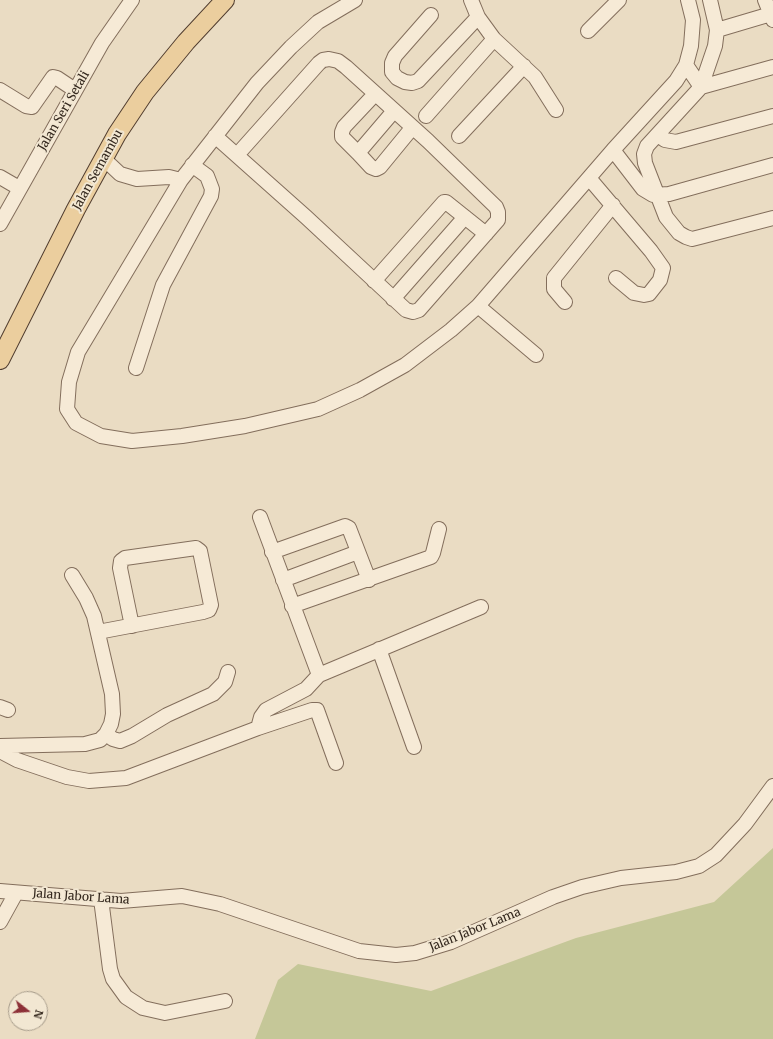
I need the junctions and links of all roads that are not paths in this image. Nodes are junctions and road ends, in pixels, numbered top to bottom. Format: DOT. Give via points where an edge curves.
graph roads {
  1 [pos="132,0"];
  2 [pos="225,0"];
  3 [pos="355,0"];
  4 [pos="471,0"];
  5 [pos="619,0"];
  6 [pos="688,0"];
  7 [pos="710,0"];
  8 [pos="765,0"];
  9 [pos="431,15"];
  10 [pos="478,17"];
  11 [pos="772,17"];
  12 [pos="717,30"];
  13 [pos="588,31"];
  14 [pos="494,40"];
  15 [pos="686,65"];
  16 [pos="524,66"];
  17 [pos="773,67"];
  18 [pos="701,87"];
  19 [pos="0,90"];
  20 [pos="75,90"];
  21 [pos="375,94"];
  22 [pos="556,110"];
  23 [pos="393,112"];
  24 [pos="426,116"];
  25 [pos="773,116"];
  26 [pos="412,128"];
  27 [pos="658,135"];
  28 [pos="215,136"];
  29 [pos="459,136"];
  30 [pos="613,150"];
  31 [pos="358,153"];
  32 [pos="237,155"];
  33 [pos="103,158"];
  34 [pos="192,165"];
  35 [pos="773,165"];
  36 [pos="0,177"];
  37 [pos="590,178"];
  38 [pos="181,180"];
  39 [pos="19,188"];
  40 [pos="656,195"];
  41 [pos="613,205"];
  42 [pos="465,217"];
  43 [pos="773,218"];
  44 [pos="0,224"];
  45 [pos="486,234"];
  46 [pos="616,278"];
  47 [pos="374,281"];
  48 [pos="393,299"];
  49 [pos="565,302"];
  50 [pos="478,306"];
  51 [pos="536,354"];
  52 [pos="0,360"];
  53 [pos="136,368"];
  54 [pos="260,517"];
  55 [pos="439,529"];
  56 [pos="272,552"];
  57 [pos="358,552"];
  58 [pos="72,575"];
  59 [pos="283,580"];
  60 [pos="369,580"];
  61 [pos="292,606"];
  62 [pos="480,607"];
  63 [pos="132,626"];
  64 [pos="98,632"];
  65 [pos="379,649"];
  66 [pos="228,672"];
  67 [pos="319,675"];
  68 [pos="258,728"];
  69 [pos="106,734"];
  70 [pos="0,746"];
  71 [pos="414,748"];
  72 [pos="0,751"];
  73 [pos="336,763"];
  74 [pos="773,786"];
  75 [pos="0,892"];
  76 [pos="16,893"];
  77 [pos="101,899"];
  78 [pos="0,922"];
  79 [pos="225,1001"];
  1 -- 20 [label="street, Jalan Seri Setali" via="102,43"];
  2 -- 33 [label="main road, Jalan Semambu" via="145,92"];
  3 -- 28 [label="street" via="318,22 291,47"];
  4 -- 10 [label="street"];
  5 -- 13 [label="street"];
  6 -- 15 [label="street" via="693,20 691,46"];
  7 -- 12 [label="street"];
  8 -- 11 [label="street"];
  9 -- 10 [label="street" via="395,56 392,63 392,72 405,82 418,81"];
  10 -- 14 [label="street"];
  11 -- 12 [label="street"];
  12 -- 18 [label="street" via="716,46"];
  14 -- 16 [label="street"];
  14 -- 24 [label="street"];
  15 -- 18 [label="street"];
  15 -- 30 [label="street" via="676,81"];
  16 -- 22 [label="street" via="535,77"];
  16 -- 29 [label="street"];
  17 -- 18 [label="street"];
  18 -- 27 [label="street"];
  19 -- 20 [label="street" via="32,107 53,77"];
  20 -- 39 [label="street, Jalan Seri Setali"];
  21 -- 23 [label="street"];
  21 -- 31 [label="street" via="342,132 342,137"];
  21 -- 32 [label="street" via="338,61 323,60"];
  23 -- 26 [label="street"];
  23 -- 31 [label="street"];
  25 -- 27 [label="street" via="676,142 665,140"];
  26 -- 31 [label="street" via="376,169"];
  26 -- 45 [label="street" via="496,207 498,220"];
  27 -- 40 [label="street" via="647,146 644,154"];
  28 -- 32 [label="street"];
  28 -- 34 [label="street"];
  30 -- 37 [label="street"];
  30 -- 40 [label="street" via="643,189"];
  32 -- 47 [label="street"];
  33 -- 38 [label="street" via="120,174 137,180"];
  33 -- 52 [label="main road, Jalan Semambu"];
  34 -- 38 [label="street"];
  34 -- 53 [label="street" via="207,176 212,189 211,196 163,285"];
  35 -- 40 [label="street" via="669,194"];
  36 -- 39 [label="street"];
  37 -- 41 [label="street"];
  37 -- 50 [label="street"];
  38 -- 50 [label="street" via="78,352 69,382 67,409 76,423 101,436 132,441 182,436 245,426 318,409 360,390 405,365"];
  39 -- 44 [label="street, Jalan Seri Setali"];
  40 -- 43 [label="street" via="671,224 679,233 692,239"];
  41 -- 46 [label="street" via="663,268 660,280 649,294 644,296 634,293"];
  41 -- 49 [label="street" via="554,278 554,289"];
  42 -- 45 [label="street"];
  42 -- 47 [label="street" via="446,202 442,203"];
  42 -- 48 [label="street"];
  45 -- 48 [label="street" via="419,310 406,310"];
  47 -- 48 [label="street"];
  50 -- 51 [label="street"];
  54 -- 56 [label="street"];
  55 -- 60 [label="street" via="430,557"];
  56 -- 57 [label="street" via="345,526 349,528"];
  56 -- 59 [label="street"];
  57 -- 59 [label="street"];
  57 -- 60 [label="street"];
  58 -- 64 [label="street" via="86,598"];
  59 -- 61 [label="street"];
  60 -- 61 [label="street"];
  61 -- 67 [label="street"];
  62 -- 65 [label="street"];
  63 -- 63 [label="street" via="209,610 211,605 200,551 196,548 125,558 121,561 120,568"];
  63 -- 64 [label="street"];
  64 -- 69 [label="street" via="112,694 113,714"];
  65 -- 67 [label="street"];
  65 -- 71 [label="street"];
  66 -- 69 [label="street" via="225,682 213,694 167,714 132,736 120,741"];
  67 -- 68 [label="street" via="306,689 266,710"];
  68 -- 72 [label="street" via="126,778 109,780 89,781 67,777 17,760"];
  68 -- 73 [label="street" via="317,710"];
  69 -- 70 [label="street" via="100,740 85,744"];
  74 -- 77 [label="street, Jalan Jabor Lama" via="716,855 699,866 582,887 553,897 451,942 415,953 396,955 359,951 202,899 182,896 121,901"];
  75 -- 76 [label="street, Jalan Jabor Lama"];
  76 -- 77 [label="street, Jalan Jabor Lama"];
  76 -- 78 [label="street"];
  77 -- 79 [label="street" via="110,968 113,979 126,997 143,1008 166,1012"];
}
